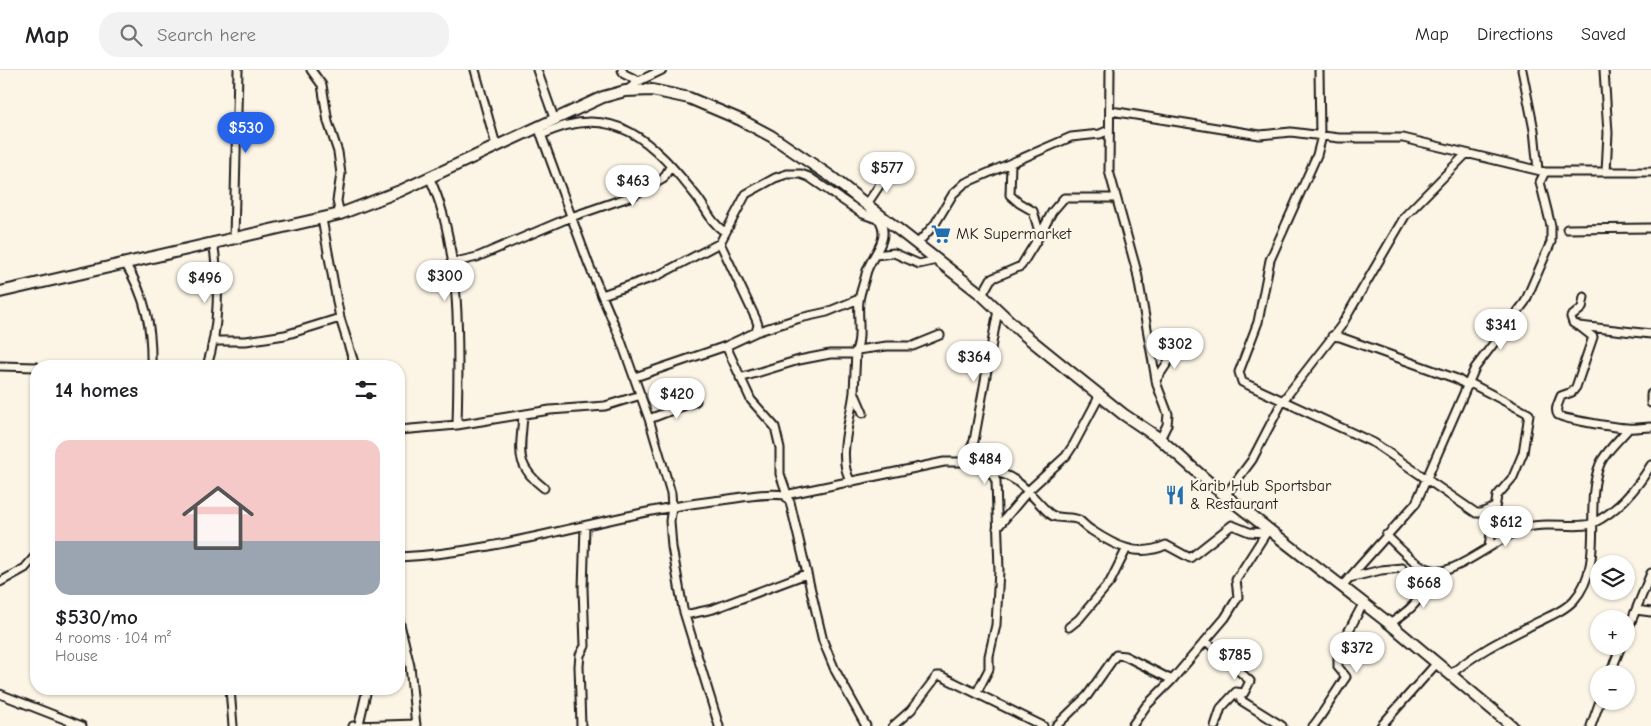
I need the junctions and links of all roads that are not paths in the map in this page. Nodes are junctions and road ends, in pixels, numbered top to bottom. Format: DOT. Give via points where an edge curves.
graph roads {
  1 [pos="238,70"];
  2 [pos="311,70"];
  3 [pos="475,70"];
  4 [pos="537,70"];
  5 [pos="622,70"];
  6 [pos="662,70"];
  7 [pos="1110,70"];
  8 [pos="1319,70"];
  9 [pos="1522,70"];
  10 [pos="1604,70"];
  11 [pos="639,81"];
  12 [pos="625,91"];
  13 [pos="1111,111"];
  14 [pos="554,118"];
  15 [pos="1109,130"];
  16 [pos="540,131"];
  17 [pos="1321,136"];
  18 [pos="496,145"];
  19 [pos="1466,154"];
  20 [pos="1011,163"];
  21 [pos="670,167"];
  22 [pos="1541,171"];
  23 [pos="1606,172"];
  24 [pos="1651,172"];
  25 [pos="881,173"];
  26 [pos="429,177"];
  27 [pos="1115,198"];
  28 [pos="867,204"];
  29 [pos="340,214"];
  30 [pos="571,217"];
  31 [pos="322,219"];
  32 [pos="880,221"];
  33 [pos="891,224"];
  34 [pos="1567,228"];
  35 [pos="1651,228"];
  36 [pos="725,232"];
  37 [pos="1040,236"];
  38 [pos="234,238"];
  39 [pos="213,242"];
  40 [pos="720,243"];
  41 [pos="917,244"];
  42 [pos="875,255"];
  43 [pos="937,260"];
  44 [pos="125,263"];
  45 [pos="451,263"];
  46 [pos="0,292"];
  47 [pos="602,295"];
  48 [pos="982,295"];
  49 [pos="1584,297"];
  50 [pos="859,299"];
  51 [pos="998,310"];
  52 [pos="340,318"];
  53 [pos="1579,326"];
  54 [pos="757,328"];
  55 [pos="1651,334"];
  56 [pos="940,335"];
  57 [pos="1332,336"];
  58 [pos="215,341"];
  59 [pos="726,346"];
  60 [pos="1178,347"];
  61 [pos="856,351"];
  62 [pos="151,360"];
  63 [pos="209,360"];
  64 [pos="352,360"];
  65 [pos="0,366"];
  66 [pos="30,367"];
  67 [pos="635,377"];
  68 [pos="740,378"];
  69 [pos="1156,380"];
  70 [pos="1469,384"];
  71 [pos="854,392"];
  72 [pos="1651,394"];
  73 [pos="641,395"];
  74 [pos="1100,395"];
  75 [pos="696,401"];
  76 [pos="1282,402"];
  77 [pos="1651,402"];
  78 [pos="863,413"];
  79 [pos="523,415"];
  80 [pos="649,419"];
  81 [pos="457,425"];
  82 [pos="1651,426"];
  83 [pos="405,429"];
  84 [pos="1628,429"];
  85 [pos="1160,439"];
  86 [pos="965,462"];
  87 [pos="1651,464"];
  88 [pos="991,472"];
  89 [pos="1427,480"];
  90 [pos="851,482"];
  91 [pos="544,488"];
  92 [pos="1029,490"];
  93 [pos="786,494"];
  94 [pos="1225,496"];
  95 [pos="672,507"];
  96 [pos="1495,507"];
  97 [pos="1591,524"];
  98 [pos="585,527"];
  99 [pos="997,528"];
  100 [pos="1267,531"];
  101 [pos="1386,535"];
  102 [pos="1489,546"];
  103 [pos="1126,550"];
  104 [pos="405,557"];
  105 [pos="30,562"];
  106 [pos="1402,568"];
  107 [pos="1431,570"];
  108 [pos="1651,573"];
  109 [pos="806,574"];
  110 [pos="0,582"];
  111 [pos="1345,582"];
  112 [pos="1363,604"];
  113 [pos="1636,610"];
  114 [pos="1651,612"];
  115 [pos="684,616"];
  116 [pos="1390,624"];
  117 [pos="1069,627"];
  118 [pos="1206,641"];
  119 [pos="405,650"];
  120 [pos="1436,664"];
  121 [pos="1450,675"];
  122 [pos="1172,680"];
  123 [pos="976,692"];
  124 [pos="1236,692"];
  125 [pos="0,694"];
  126 [pos="230,695"];
  127 [pos="365,695"];
  128 [pos="1597,710"];
  129 [pos="356,725"];
  130 [pos="416,725"];
  131 [pos="82,726"];
  132 [pos="233,726"];
  133 [pos="581,726"];
  134 [pos="719,726"];
  135 [pos="866,726"];
  136 [pos="894,726"];
  137 [pos="1043,726"];
  138 [pos="1056,726"];
  139 [pos="1132,726"];
  140 [pos="1215,726"];
  141 [pos="1282,726"];
  142 [pos="1312,726"];
  143 [pos="1381,726"];
  144 [pos="1512,726"];
  145 [pos="1592,726"];
  1 -- 38 [label="street"];
  2 -- 29 [label="street" via="322,85 328,122 338,152 341,174 337,201"];
  3 -- 18 [label="street"];
  4 -- 14 [label="street"];
  5 -- 11 [label="street"];
  6 -- 11 [label="street"];
  7 -- 13 [label="street"];
  8 -- 17 [label="street"];
  9 -- 22 [label="street"];
  10 -- 23 [label="street" via="1608,133"];
  11 -- 12 [label="street"];
  12 -- 14 [label="main road"];
  12 -- 28 [label="main road" via="652,90 689,98 741,120 771,136"];
  13 -- 15 [label="street"];
  13 -- 17 [label="street" via="1260,135 1284,132"];
  14 -- 16 [label="main road"];
  15 -- 20 [label="street" via="1071,137"];
  15 -- 27 [label="street" via="1109,171"];
  16 -- 18 [label="main road"];
  16 -- 21 [label="street" via="594,121 606,122 640,138"];
  16 -- 30 [label="street"];
  17 -- 19 [label="street" via="1403,138"];
  17 -- 76 [label="street" via="1317,155 1270,260 1258,322 1239,372 1242,382"];
  18 -- 26 [label="main road"];
  19 -- 22 [label="street"];
  19 -- 57 [label="street" via="1405,216"];
  20 -- 37 [label="street" via="1010,195 1033,211"];
  20 -- 41 [label="street" via="966,183"];
  21 -- 30 [label="street" via="662,179 640,192"];
  21 -- 36 [label="street" via="714,224"];
  22 -- 23 [label="street"];
  22 -- 70 [label="street" via="1540,182 1551,226 1551,242 1525,302 1480,360"];
  23 -- 24 [label="street"];
  25 -- 28 [label="street" via="879,186"];
  26 -- 29 [label="main road"];
  26 -- 45 [label="street" via="441,204"];
  27 -- 37 [label="street" via="1064,198 1052,212"];
  27 -- 69 [label="street" via="1134,256"];
  28 -- 33 [label="main road"];
  29 -- 31 [label="main road"];
  30 -- 45 [label="street" via="477,257"];
  30 -- 47 [label="street"];
  31 -- 38 [label="main road"];
  31 -- 52 [label="street"];
  32 -- 33 [label="street"];
  32 -- 36 [label="street" via="862,214 809,177 787,174 746,194"];
  32 -- 42 [label="street" via="883,238"];
  33 -- 41 [label="main road"];
  34 -- 35 [label="street"];
  36 -- 40 [label="street"];
  37 -- 48 [label="street" via="1021,266 991,279"];
  38 -- 39 [label="main road"];
  39 -- 44 [label="main road"];
  39 -- 58 [label="street" via="216,256"];
  40 -- 47 [label="street" via="663,273"];
  40 -- 54 [label="street"];
  41 -- 43 [label="main road"];
  42 -- 43 [label="street" via="894,253 919,264"];
  42 -- 50 [label="street" via="867,269"];
  43 -- 48 [label="main road"];
  44 -- 46 [label="main road"];
  44 -- 62 [label="street" via="150,321"];
  45 -- 81 [label="street" via="457,316"];
  47 -- 67 [label="street"];
  48 -- 51 [label="main road"];
  49 -- 53 [label="street" via="1582,308 1571,317"];
  50 -- 54 [label="street" via="827,312 765,329"];
  50 -- 61 [label="street"];
  51 -- 74 [label="main road"];
  51 -- 86 [label="street" via="974,441"];
  52 -- 58 [label="street" via="285,335 246,341"];
  52 -- 64 [label="street"];
  53 -- 55 [label="street"];
  53 -- 84 [label="street" via="1593,337 1576,387 1561,396 1557,414 1571,420"];
  54 -- 59 [label="street"];
  56 -- 61 [label="street" via="913,346"];
  57 -- 70 [label="street" via="1340,336"];
  57 -- 76 [label="street"];
  58 -- 63 [label="street"];
  59 -- 67 [label="street"];
  59 -- 68 [label="street"];
  60 -- 69 [label="street"];
  61 -- 68 [label="street" via="854,354 830,354 786,363"];
  61 -- 71 [label="street"];
  65 -- 66 [label="street"];
  67 -- 73 [label="street"];
  68 -- 93 [label="street" via="751,400 775,427 780,448 780,474"];
  69 -- 85 [label="street" via="1169,420"];
  70 -- 89 [label="street"];
  70 -- 96 [label="street" via="1529,414 1523,453 1513,477 1497,496"];
  71 -- 78 [label="street"];
  71 -- 90 [label="street" via="843,456 845,473"];
  72 -- 77 [label="street"];
  73 -- 79 [label="street" via="605,406"];
  73 -- 80 [label="street"];
  74 -- 85 [label="main road"];
  74 -- 92 [label="street" via="1074,444"];
  75 -- 80 [label="street"];
  76 -- 89 [label="street" via="1374,443"];
  76 -- 94 [label="street" via="1252,460"];
  79 -- 81 [label="street"];
  79 -- 91 [label="street" via="522,466 530,478"];
  80 -- 95 [label="street" via="671,493"];
  81 -- 83 [label="street"];
  82 -- 84 [label="street"];
  84 -- 97 [label="street" via="1600,463"];
  85 -- 94 [label="main road"];
  86 -- 88 [label="street"];
  86 -- 90 [label="street" via="944,462"];
  87 -- 97 [label="street" via="1642,480 1622,502"];
  88 -- 92 [label="street" via="1011,478"];
  88 -- 99 [label="street" via="996,481"];
  89 -- 96 [label="street" via="1476,513"];
  89 -- 101 [label="street" via="1416,503"];
  90 -- 93 [label="street"];
  92 -- 99 [label="street"];
  92 -- 103 [label="street" via="1050,515 1079,520"];
  93 -- 95 [label="street"];
  93 -- 109 [label="street"];
  94 -- 100 [label="main road"];
  95 -- 98 [label="street"];
  95 -- 115 [label="street" via="672,547"];
  96 -- 102 [label="street"];
  97 -- 102 [label="street" via="1533,525"];
  97 -- 121 [label="street" via="1591,564 1573,601 1479,652"];
  98 -- 104 [label="street" via="538,538"];
  98 -- 133 [label="street" via="585,640 579,666"];
  99 -- 123 [label="street" via="996,625 989,669"];
  100 -- 103 [label="street" via="1249,532 1232,525 1190,558 1166,545 1153,551"];
  100 -- 111 [label="main road"];
  100 -- 118 [label="street" via="1236,580 1238,597"];
  101 -- 107 [label="street" via="1421,568"];
  101 -- 111 [label="street"];
  102 -- 107 [label="street" via="1450,569"];
  103 -- 117 [label="street" via="1110,582"];
  105 -- 110 [label="street"];
  106 -- 111 [label="street" via="1381,570"];
  107 -- 116 [label="street" via="1424,577 1415,604"];
  108 -- 113 [label="street"];
  109 -- 115 [label="street" via="713,610"];
  109 -- 135 [label="street" via="823,641"];
  111 -- 112 [label="main road"];
  112 -- 116 [label="main road"];
  112 -- 142 [label="street" via="1338,651 1338,667 1346,677"];
  113 -- 114 [label="street"];
  115 -- 134 [label="street"];
  116 -- 120 [label="main road"];
  118 -- 122 [label="street"];
  118 -- 124 [label="street" via="1250,681 1244,693"];
  119 -- 130 [label="street" via="410,666"];
  120 -- 121 [label="main road"];
  120 -- 143 [label="street"];
  121 -- 144 [label="main road"];
  122 -- 138 [label="street" via="1125,656 1116,655 1087,696"];
  122 -- 139 [label="street" via="1146,706"];
  123 -- 136 [label="street" via="937,676"];
  123 -- 137 [label="street"];
  124 -- 140 [label="street" via="1221,708"];
  124 -- 141 [label="street" via="1242,701"];
  125 -- 131 [label="street"];
  126 -- 132 [label="street"];
  127 -- 129 [label="street"];
  128 -- 145 [label="street"];
  129 -- 130 [label="street"];
}
